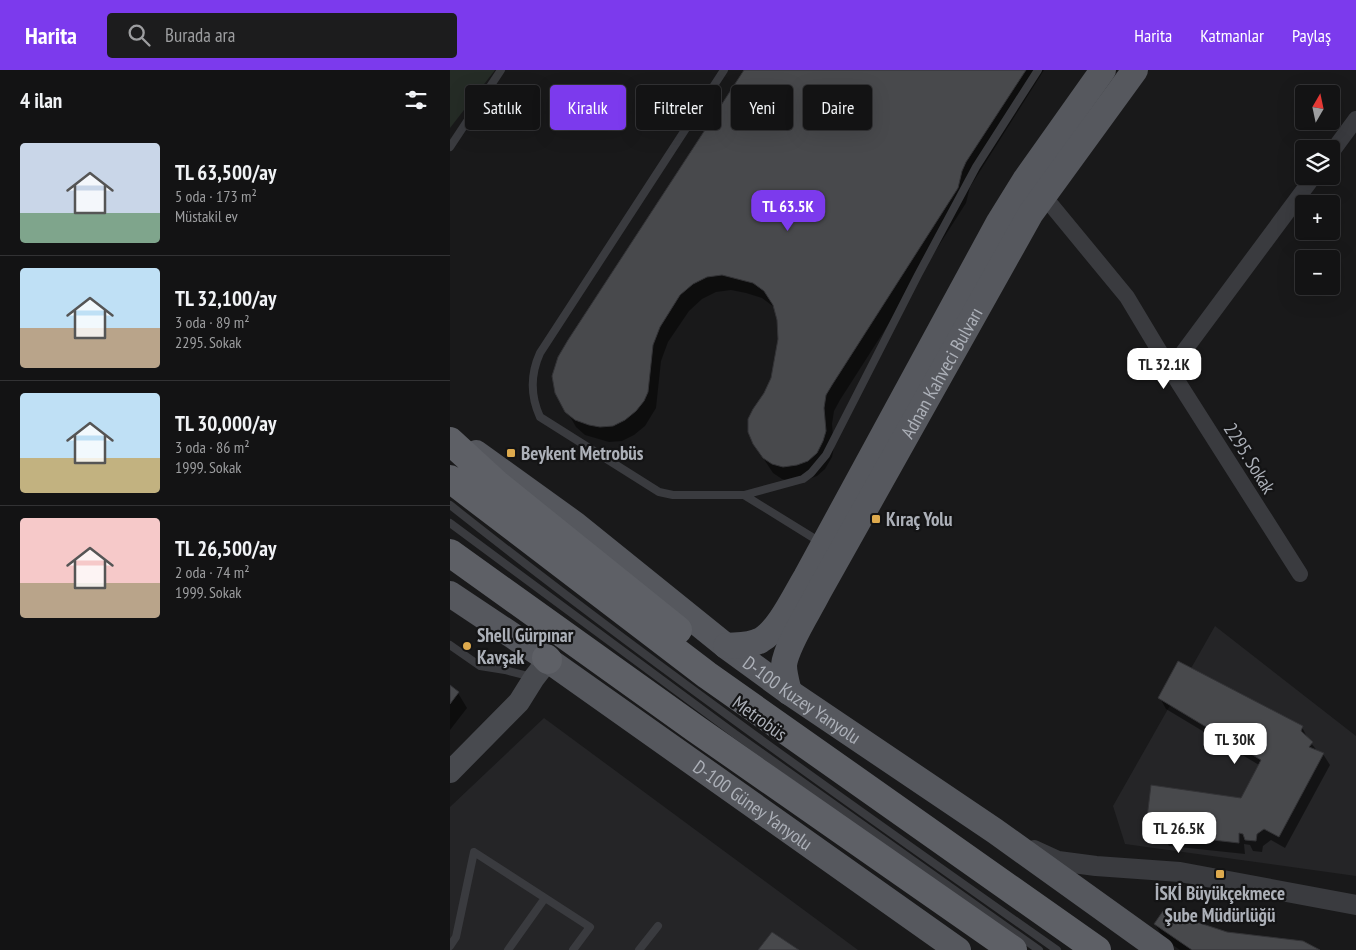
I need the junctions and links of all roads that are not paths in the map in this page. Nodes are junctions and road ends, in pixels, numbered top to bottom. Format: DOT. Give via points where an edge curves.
graph roads {
  1 [pos="501,70"];
  2 [pos="724,70"];
  3 [pos="1038,70"];
  4 [pos="1103,70"];
  5 [pos="1135,70"];
  6 [pos="1356,119"];
  7 [pos="1340,141"];
  8 [pos="450,147"];
  9 [pos="1307,185"];
  10 [pos="1034,187"];
  11 [pos="1170,370"];
  12 [pos="450,440"];
  13 [pos="450,479"];
  14 [pos="744,495"];
  15 [pos="450,505"];
  16 [pos="450,523"];
  17 [pos="824,544"];
  18 [pos="450,553"];
  19 [pos="1300,574"];
  20 [pos="450,594"];
  21 [pos="450,644"];
  22 [pos="726,646"];
  23 [pos="542,665"];
  24 [pos="789,692"];
  25 [pos="808,746"];
  26 [pos="450,760"];
  27 [pos="450,772"];
  28 [pos="995,831"];
  29 [pos="546,898"];
  30 [pos="1356,905"];
  31 [pos="658,926"];
  32 [pos="450,946"];
  33 [pos="508,950"];
  34 [pos="573,950"];
  35 [pos="639,950"];
  36 [pos="958,950"];
  37 [pos="1013,950"];
  38 [pos="1039,950"];
  39 [pos="1057,950"];
  40 [pos="1097,950"];
  41 [pos="1162,950"];
  1 -- 8 [label="lane"];
  2 -- 14 [label="lane" via="540,353 532,376 532,388 540,417 659,492 673,495"];
  3 -- 14 [label="lane" via="976,167 826,455 802,479"];
  4 -- 10 [label="main road, Adnan Kahveci Bulvarı"];
  5 -- 10 [label="main road, Adnan Kahveci Bulvarı"];
  6 -- 7 [label="street"];
  9 -- 11 [label="street"];
  10 -- 11 [label="street, 2295. Sokak" via="1127,297"];
  10 -- 17 [label="main road, Adnan Kahveci Bulvarı" via="999,222"];
  10 -- 24 [label="main road, Adnan Kahveci Bulvarı" via="1012,248 796,635 784,666"];
  11 -- 19 [label="street, 2295. Sokak"];
  12 -- 22 [label="main road, D-100 Kuzey Yanyolu" via="485,458 576,525"];
  12 -- 25 [label="highway" via="539,519 758,697"];
  13 -- 25 [label="highway" via="699,669"];
  14 -- 17 [label="lane"];
  15 -- 39 [label="lane, Metrobüs" via="674,676"];
  16 -- 38 [label="lane, Metrobüs" via="760,752"];
  17 -- 22 [label="main road, Adnan Kahveci Bulvarı" via="771,631 752,644"];
  18 -- 37 [label="highway"];
  20 -- 23 [label="main road, D-100 Güney Yanyolu"];
  21 -- 23 [label="lane" via="480,666 505,670"];
  22 -- 24 [label="main road, D-100 Kuzey Yanyolu"];
  23 -- 26 [label="main road"];
  23 -- 27 [label="main road" via="518,702"];
  23 -- 36 [label="main road, D-100 Güney Yanyolu"];
  24 -- 28 [label="main road, D-100 Kuzey Yanyolu"];
  25 -- 40 [label="highway"];
  28 -- 30 [label="street" via="1058,861 1180,872"];
  28 -- 41 [label="main road, D-100 Kuzey Yanyolu"];
  29 -- 32 [label="lane" via="474,852 456,937"];
  29 -- 33 [label="lane"];
  29 -- 34 [label="lane" via="590,927"];
  31 -- 35 [label="lane"];
}
